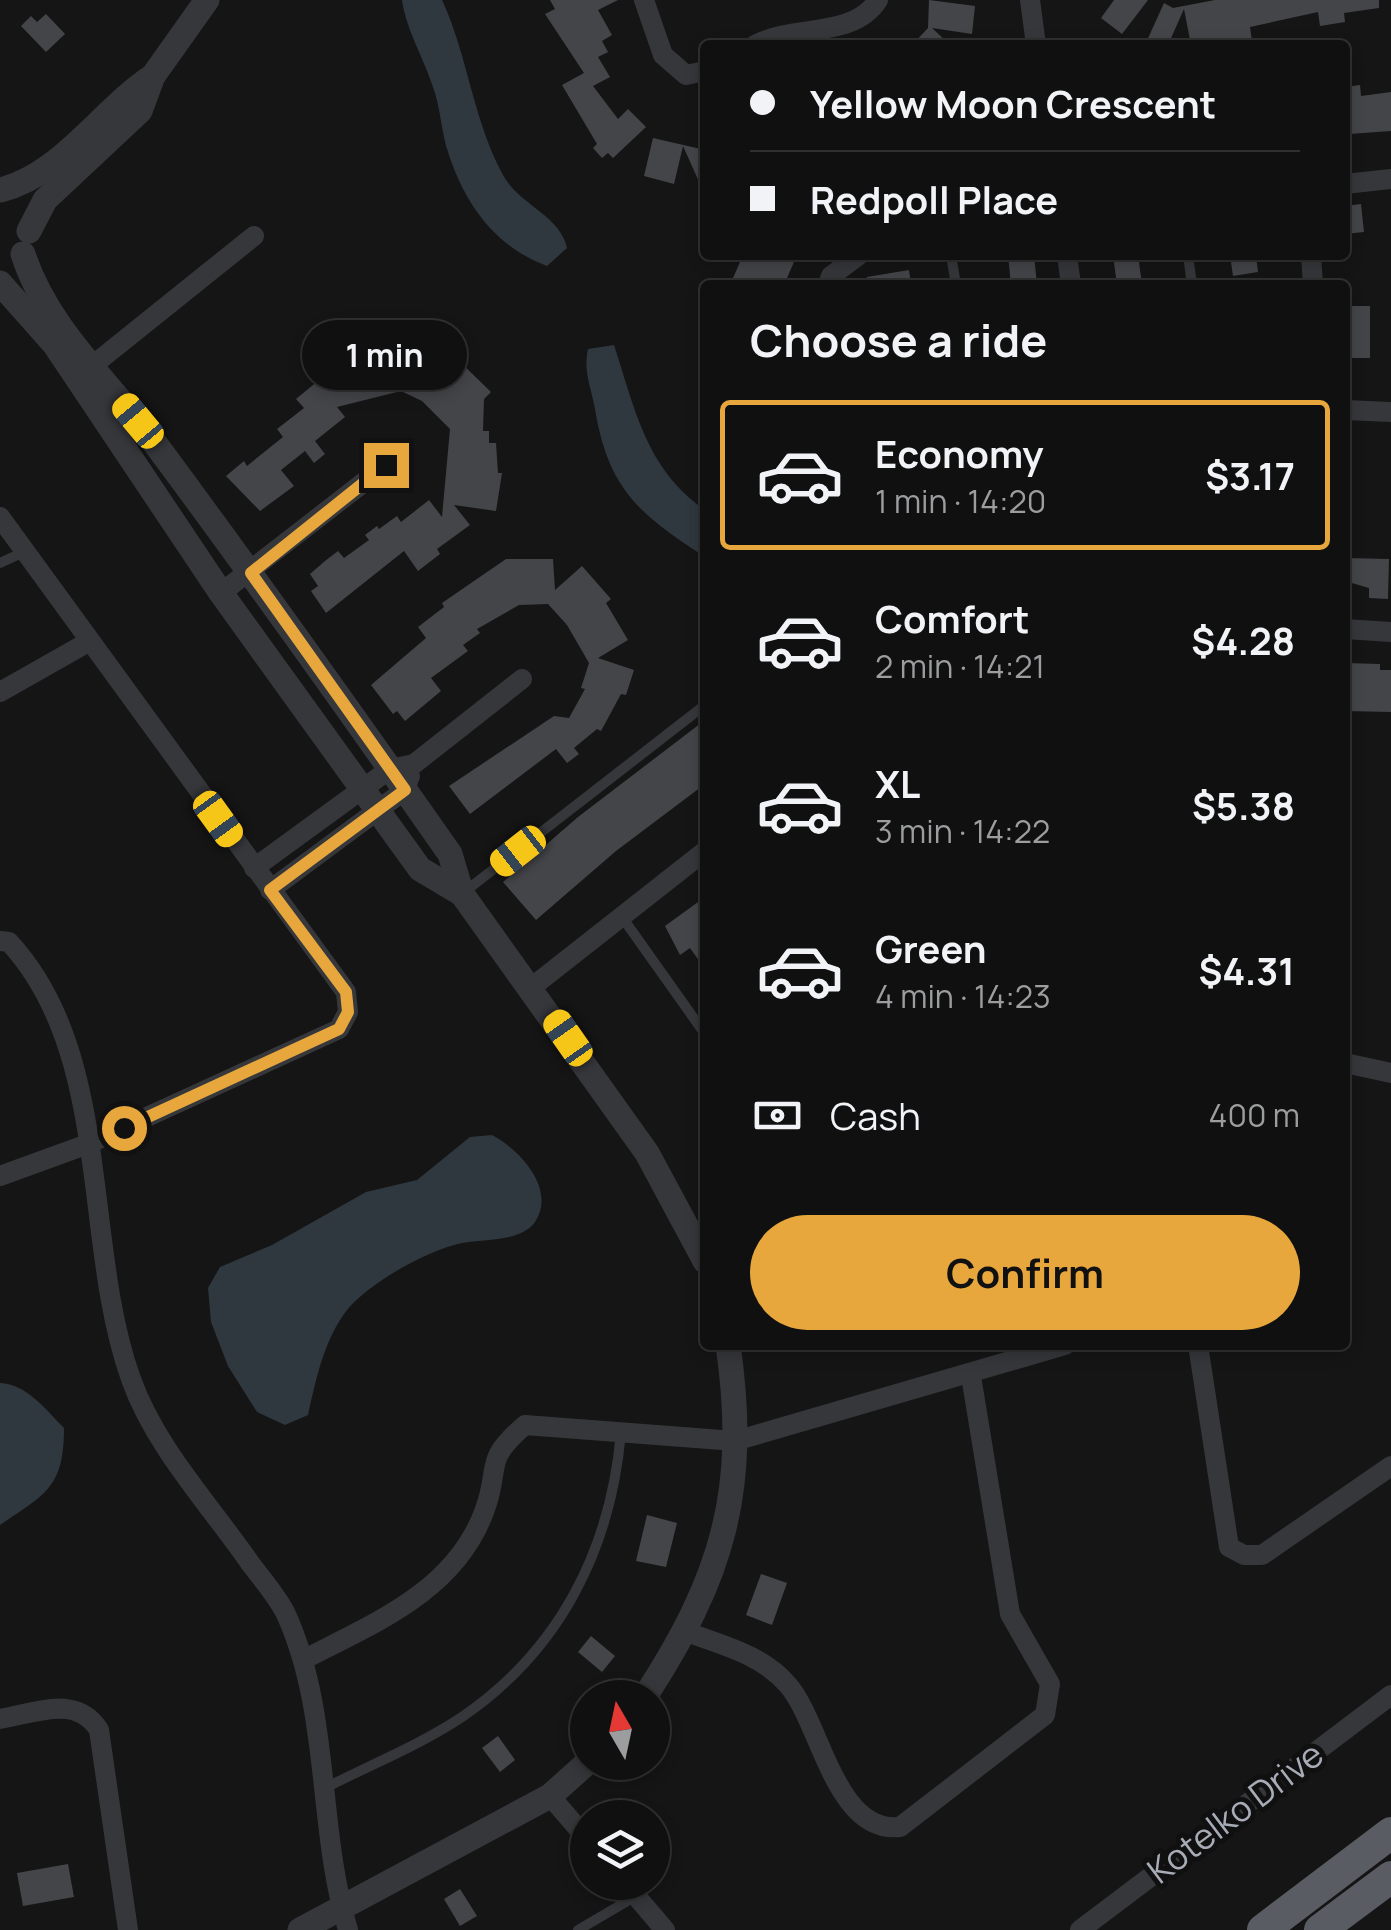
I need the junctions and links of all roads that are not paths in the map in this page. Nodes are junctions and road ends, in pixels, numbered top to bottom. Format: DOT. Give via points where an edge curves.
graph roads {
  1 [pos="207,0"];
  2 [pos="644,0"];
  3 [pos="878,0"];
  4 [pos="1029,2"];
  5 [pos="768,40"];
  6 [pos="1035,40"];
  7 [pos="700,71"];
  8 [pos="153,76"];
  9 [pos="1391,179"];
  10 [pos="1350,183"];
  11 [pos="0,190"];
  12 [pos="254,236"];
  13 [pos="26,243"];
  14 [pos="852,260"];
  15 [pos="0,274"];
  16 [pos="830,280"];
  17 [pos="0,283"];
  18 [pos="92,366"];
  19 [pos="1350,410"];
  20 [pos="1391,412"];
  21 [pos="386,465"];
  22 [pos="0,517"];
  23 [pos="25,551"];
  24 [pos="0,564"];
  25 [pos="251,573"];
  26 [pos="221,593"];
  27 [pos="1350,630"];
  28 [pos="1391,632"];
  29 [pos="90,641"];
  30 [pos="522,680"];
  31 [pos="0,692"];
  32 [pos="700,709"];
  33 [pos="403,774"];
  34 [pos="370,800"];
  35 [pos="700,855"];
  36 [pos="254,868"];
  37 [pos="270,890"];
  38 [pos="462,894"];
  39 [pos="622,916"];
  40 [pos="0,941"];
  41 [pos="532,988"];
  42 [pos="700,1027"];
  43 [pos="1350,1065"];
  44 [pos="1390,1079"];
  45 [pos="88,1144"];
  46 [pos="0,1176"];
  47 [pos="700,1250"];
  48 [pos="729,1350"];
  49 [pos="1050,1350"];
  50 [pos="1199,1350"];
  51 [pos="971,1376"];
  52 [pos="621,1432"];
  53 [pos="734,1441"];
  54 [pos="1391,1466"];
  55 [pos="687,1632"];
  56 [pos="303,1660"];
  57 [pos="656,1680"];
  58 [pos="1391,1694"];
  59 [pos="0,1719"];
  60 [pos="570,1778"];
  61 [pos="324,1788"];
  62 [pos="550,1796"];
  63 [pos="570,1819"];
  64 [pos="1391,1833"];
  65 [pos="1391,1876"];
  66 [pos="616,1900"];
  67 [pos="639,1900"];
  68 [pos="340,1905"];
  69 [pos="128,1930"];
  70 [pos="300,1930"];
  71 [pos="348,1930"];
  72 [pos="578,1930"];
  73 [pos="665,1930"];
  74 [pos="1080,1930"];
  75 [pos="1263,1930"];
  76 [pos="1320,1930"];
  1 -- 8 [label="street"];
  2 -- 7 [label="street" via="668,65 686,75"];
  3 -- 5 [label="street" via="852,23 791,30"];
  4 -- 6 [label="street"];
  8 -- 11 [label="street" via="121,97 56,161"];
  8 -- 13 [label="street" via="140,111 45,200"];
  9 -- 10 [label="street"];
  11 -- 13 [label="street" via="15,200"];
  12 -- 18 [label="street"];
  13 -- 15 [label="street"];
  13 -- 18 [label="street" via="40,300"];
  14 -- 16 [label="street"];
  17 -- 26 [label="street" via="55,344"];
  18 -- 25 [label="street"];
  19 -- 20 [label="street"];
  21 -- 25 [label="street"];
  22 -- 23 [label="street"];
  23 -- 24 [label="lane"];
  23 -- 29 [label="street"];
  25 -- 26 [label="street"];
  25 -- 33 [label="street"];
  26 -- 34 [label="street"];
  27 -- 28 [label="street"];
  29 -- 31 [label="street"];
  29 -- 36 [label="street"];
  30 -- 33 [label="street"];
  32 -- 38 [label="lane"];
  33 -- 34 [label="street"];
  33 -- 38 [label="street" via="450,854"];
  34 -- 36 [label="street"];
  34 -- 37 [label="street"];
  34 -- 38 [label="street" via="420,868"];
  35 -- 39 [label="street"];
  36 -- 37 [label="street"];
  37 -- 45 [label="street" via="346,992 348,1012 339,1029"];
  38 -- 41 [label="street"];
  39 -- 41 [label="street"];
  39 -- 42 [label="lane"];
  40 -- 45 [label="street" via="27,962 64,1033"];
  41 -- 47 [label="street" via="647,1153"];
  43 -- 44 [label="street"];
  45 -- 46 [label="street"];
  45 -- 56 [label="street" via="132,1380 158,1433 284,1610"];
  48 -- 53 [label="street"];
  49 -- 51 [label="street"];
  50 -- 54 [label="street" via="1229,1546 1262,1556"];
  51 -- 53 [label="street"];
  51 -- 55 [label="street" via="1010,1614 1050,1684 1045,1715 900,1827 881,1829 862,1817 824,1760 790,1688 760,1659"];
  52 -- 53 [label="street"];
  52 -- 56 [label="street" via="525,1424 497,1449 484,1512 449,1571 407,1606"];
  52 -- 61 [label="lane" via="610,1508 595,1554 576,1594 526,1664 458,1720"];
  53 -- 55 [label="street" via="734,1488 716,1562"];
  55 -- 57 [label="street"];
  56 -- 61 [label="street"];
  58 -- 74 [label="street, Kotelko Drive"];
  59 -- 69 [label="street" via="70,1707 88,1713 99,1730"];
  60 -- 62 [label="street"];
  61 -- 68 [label="street"];
  62 -- 63 [label="street"];
  62 -- 68 [label="street"];
  64 -- 75 [label="highway"];
  65 -- 76 [label="highway"];
  66 -- 72 [label="lane"];
  67 -- 73 [label="street"];
  68 -- 70 [label="street"];
  68 -- 71 [label="street"];
}
